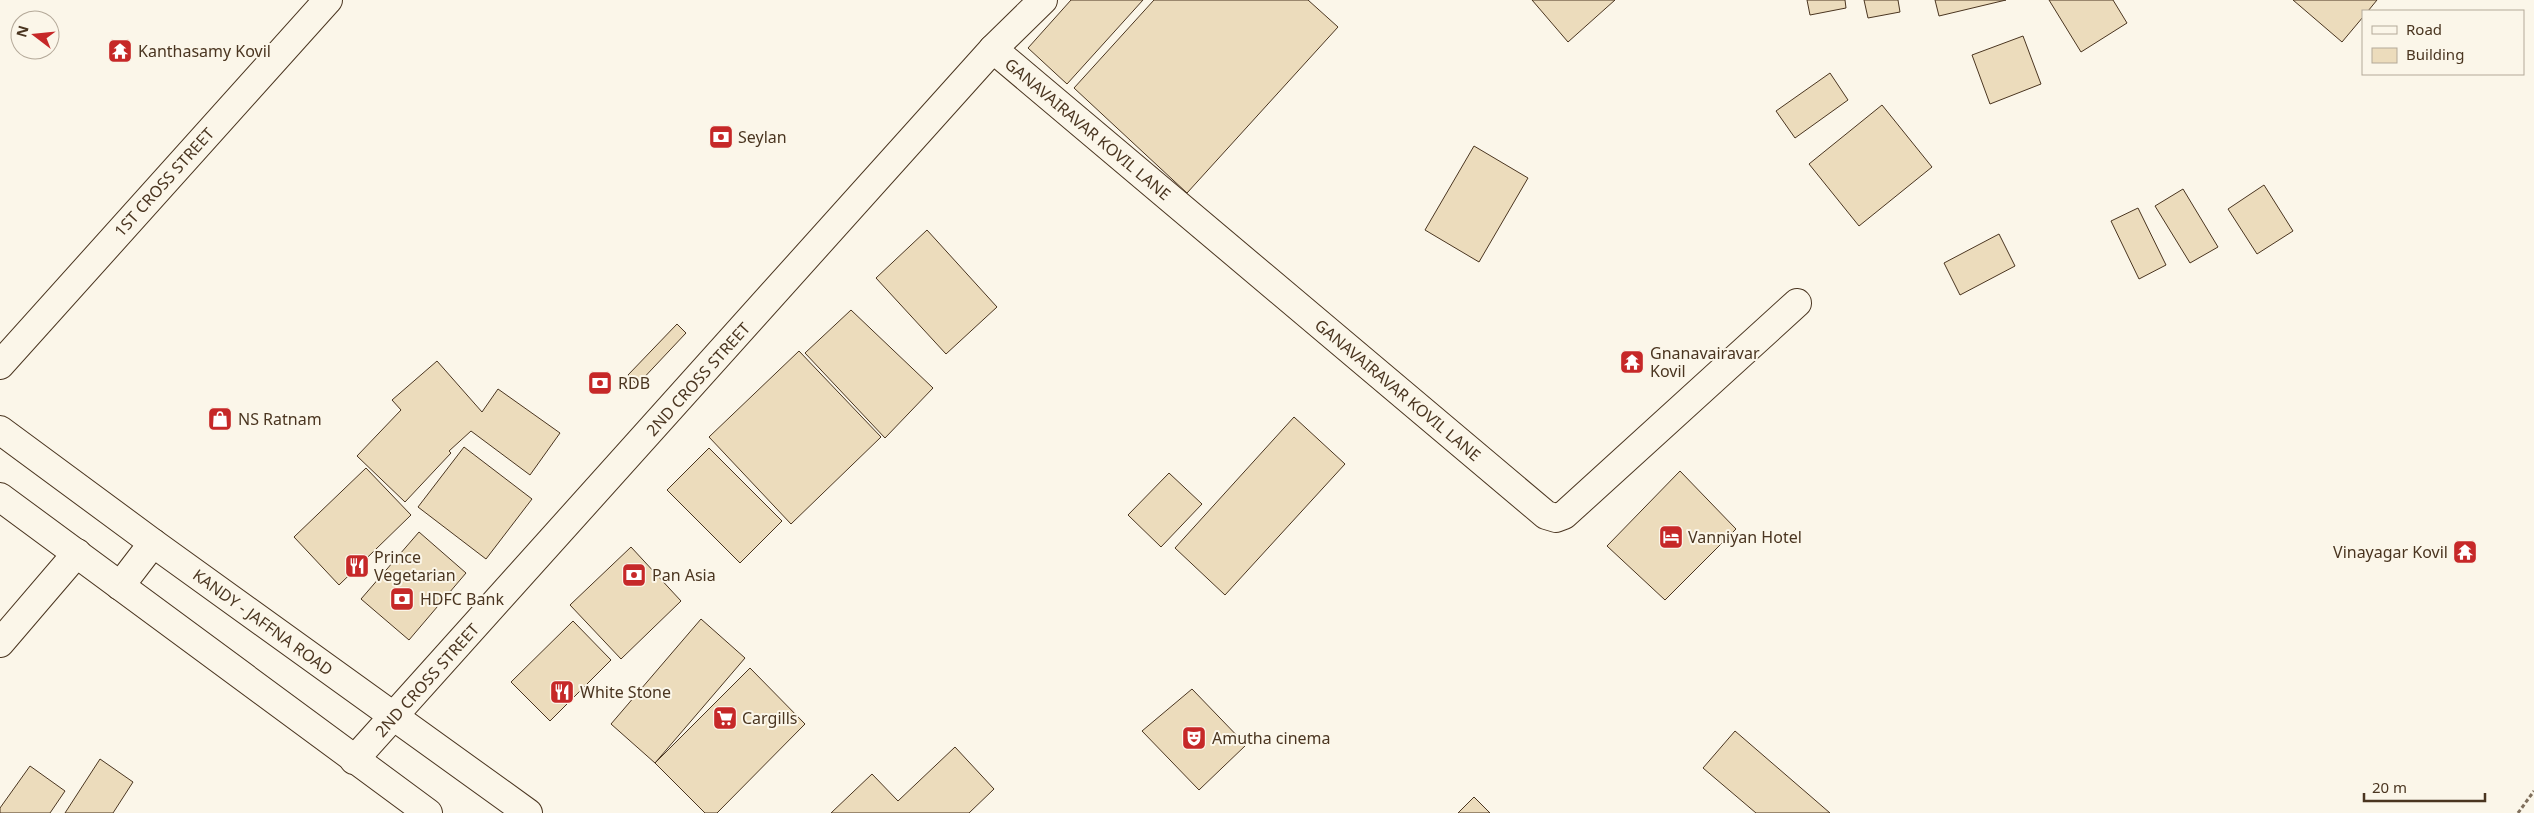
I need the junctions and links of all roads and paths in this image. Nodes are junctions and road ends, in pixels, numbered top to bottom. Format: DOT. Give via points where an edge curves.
graph roads {
  1 [pos="328,0"];
  2 [pos="1043,0"];
  3 [pos="993,49"];
  4 [pos="1797,303"];
  5 [pos="0,365"];
  6 [pos="0,430"];
  7 [pos="0,497"];
  8 [pos="153,543"];
  9 [pos="77,553"];
  10 [pos="120,586"];
  11 [pos="0,643"];
  12 [pos="395,717"];
  13 [pos="354,760"];
  14 [pos="2534,791"];
  15 [pos="428,813"];
  16 [pos="528,813"];
  17 [pos="2518,813"];
  1 -- 5 [label="main road, 1ST CROSS STREET"];
  2 -- 3 [label="main road, 2ND CROSS STREET"];
  3 -- 4 [label="main road, GANAVAIRAVAR KOVIL LANE" via="1546,514 1556,518 1564,516"];
  3 -- 12 [label="main road, 2ND CROSS STREET"];
  6 -- 8 [label="main road, KANDY - JAFFNA ROAD"];
  7 -- 9 [label="main road"];
  8 -- 10 [label="main road"];
  8 -- 12 [label="main road, KANDY - JAFFNA ROAD"];
  9 -- 10 [label="main road"];
  9 -- 11 [label="main road"];
  10 -- 13 [label="main road"];
  12 -- 13 [label="main road, 2ND CROSS STREET"];
  12 -- 16 [label="main road, KANDY - JAFFNA ROAD"];
  13 -- 15 [label="main road"];
  14 -- 17 [label="path"];
}
